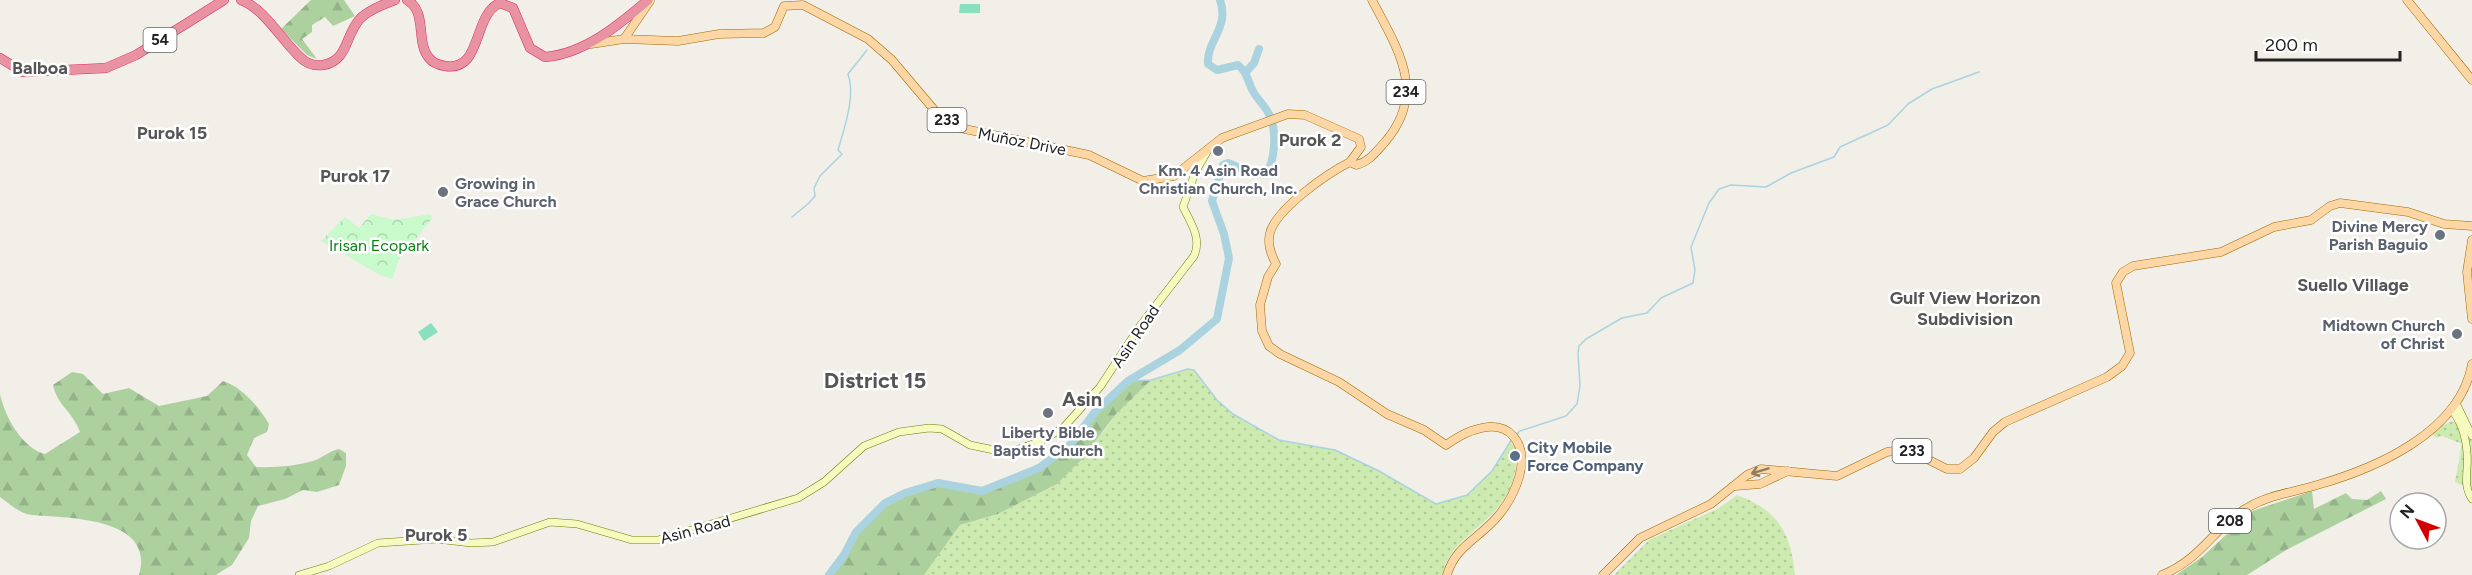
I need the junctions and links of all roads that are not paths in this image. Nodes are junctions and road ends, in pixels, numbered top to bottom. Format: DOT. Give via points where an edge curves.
graph roads {
  1 [pos="241,0"];
  2 [pos="395,0"];
  3 [pos="407,0"];
  4 [pos="649,0"];
  5 [pos="1372,0"];
  6 [pos="2407,0"];
  7 [pos="220,1"];
  8 [pos="624,39"];
  9 [pos="584,46"];
  10 [pos="0,58"];
  11 [pos="2472,80"];
  12 [pos="1211,145"];
  13 [pos="1350,162"];
  14 [pos="2472,226"];
  15 [pos="2472,240"];
  16 [pos="2472,319"];
  17 [pos="2472,364"];
  18 [pos="2454,406"];
  19 [pos="2472,436"];
  20 [pos="1788,471"];
  21 [pos="1736,486"];
  22 [pos="2472,499"];
  23 [pos="299,575"];
  24 [pos="1447,575"];
  25 [pos="1603,575"];
  26 [pos="2162,575"];
  1 -- 2 [label="highway" via="257,11 302,59 317,65 330,64 343,54 363,16"];
  3 -- 9 [label="highway" via="415,5 428,57 440,65 456,66 467,60 486,14 503,2 516,12 527,42 538,54 556,56"];
  4 -- 8 [label="main road"];
  4 -- 9 [label="highway"];
  5 -- 13 [label="main road, 234" via="1401,54 1406,92 1402,115 1391,135 1369,159 1356,165"];
  6 -- 11 [label="main road"];
  7 -- 10 [label="highway, 54" via="136,55 106,68 23,72"];
  8 -- 9 [label="main road, Muñoz Drive / 233"];
  8 -- 12 [label="main road, Muñoz Drive / 233" via="678,41 719,34 764,33 775,27 784,6 799,4 868,39 892,60 936,112 966,130 1089,154 1143,181 1174,176"];
  12 -- 13 [label="main road, 233" via="1282,116 1305,115 1359,139 1361,147"];
  12 -- 23 [label="main road, Asin Road" via="1183,207 1197,239 1194,256 1100,387 1070,421 1048,438 1016,450 999,451 970,445 942,429 899,432 864,446 824,482 798,498 658,540 623,538 577,524 550,522 493,542 437,539 378,543"];
  13 -- 24 [label="main road" via="1314,185 1273,225 1269,248 1276,264 1263,290 1262,331 1269,346 1280,354 1330,377 1370,405 1412,423 1446,445 1474,429 1500,427 1517,440 1521,467 1513,494 1497,518 1458,551"];
  14 -- 20 [label="main road, 233" via="2444,224 2408,212 2340,204 2330,206 2311,220 2274,227 2221,252 2133,266 2122,272 2116,283 2130,353 2122,366 2107,377 2005,422 1965,466 1947,469 1919,453 1902,449 1837,476"];
  15 -- 16 [label="main road" via="2467,272"];
  17 -- 18 [label="main road, 208"];
  18 -- 19 [label="main road"];
  18 -- 22 [label="main road" via="2468,454 2466,482"];
  18 -- 26 [label="main road, 208" via="2425,434 2392,455 2334,480 2246,508 2193,559"];
  20 -- 21 [label="main road, 233" via="1760,484"];
  20 -- 21 [label="main road, 233, one-way" via="1761,469"];
  21 -- 25 [label="main road, 233" via="1711,504 1640,538"];
}
